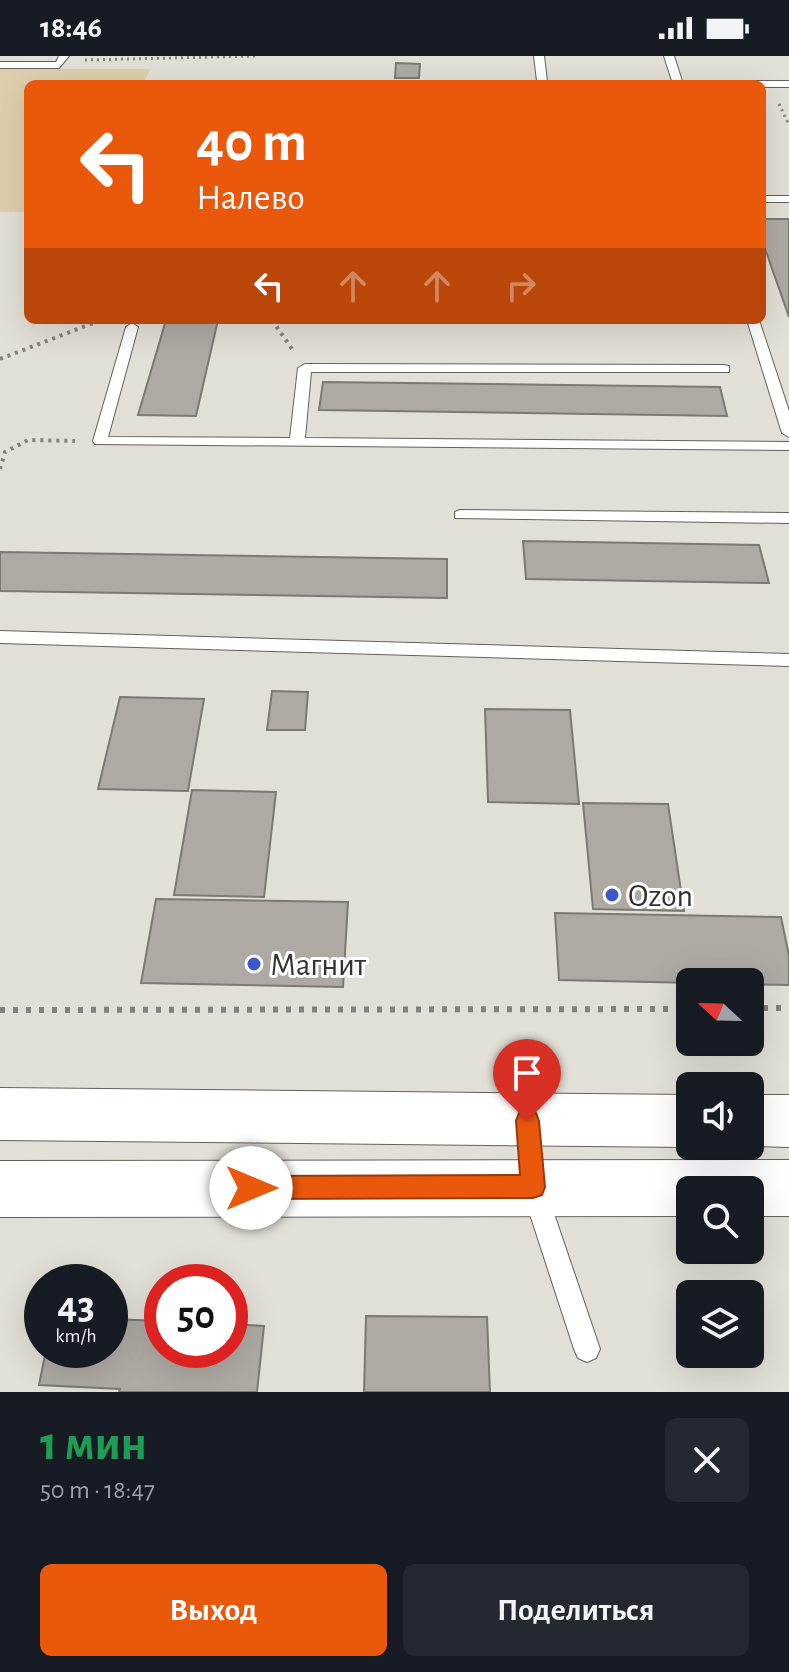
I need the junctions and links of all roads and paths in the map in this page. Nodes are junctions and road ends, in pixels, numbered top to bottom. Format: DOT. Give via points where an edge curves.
graph roads {
  1 [pos="256,56"];
  2 [pos="539,56"];
  3 [pos="669,56"];
  4 [pos="63,58"];
  5 [pos="0,65"];
  6 [pos="542,80"];
  7 [pos="677,80"];
  8 [pos="766,84"];
  9 [pos="789,84"];
  10 [pos="766,199"];
  11 [pos="789,199"];
  12 [pos="91,324"];
  13 [pos="275,324"];
  14 [pos="754,324"];
  15 [pos="132,327"];
  16 [pos="0,359"];
  17 [pos="305,368"];
  18 [pos="724,369"];
  19 [pos="789,433"];
  20 [pos="100,441"];
  21 [pos="297,443"];
  22 [pos="789,446"];
  23 [pos="0,469"];
  24 [pos="460,515"];
  25 [pos="789,518"];
  26 [pos="0,637"];
  27 [pos="789,660"];
  28 [pos="764,1008"];
  29 [pos="789,1008"];
  30 [pos="676,1009"];
  31 [pos="0,1010"];
  32 [pos="527,1121"];
  33 [pos="676,1121"];
  34 [pos="764,1121"];
  35 [pos="789,1121"];
  36 [pos="3,1125"];
  37 [pos="533,1187"];
  38 [pos="789,1188"];
  39 [pos="0,1189"];
  40 [pos="587,1349"];
  1 -- 4 [label="path" via="167,61"];
  2 -- 6 [label="lane"];
  3 -- 7 [label="lane"];
  4 -- 5 [label="lane" via="59,65"];
  8 -- 9 [label="lane"];
  10 -- 11 [label="lane"];
  12 -- 16 [label="path"];
  13 -- 17 [label="path"];
  14 -- 19 [label="lane"];
  15 -- 20 [label="lane"];
  17 -- 18 [label="lane"];
  17 -- 21 [label="lane"];
  20 -- 21 [label="lane"];
  20 -- 23 [label="path" via="28,440 5,452"];
  21 -- 22 [label="lane"];
  24 -- 25 [label="lane"];
  26 -- 27 [label="lane"];
  28 -- 29 [label="path"];
  30 -- 31 [label="path"];
  32 -- 33 [label="main road"];
  32 -- 36 [label="main road"];
  32 -- 37 [label="main road"];
  34 -- 35 [label="main road"];
  37 -- 38 [label="main road"];
  37 -- 39 [label="main road"];
  37 -- 40 [label="lane"];
}
